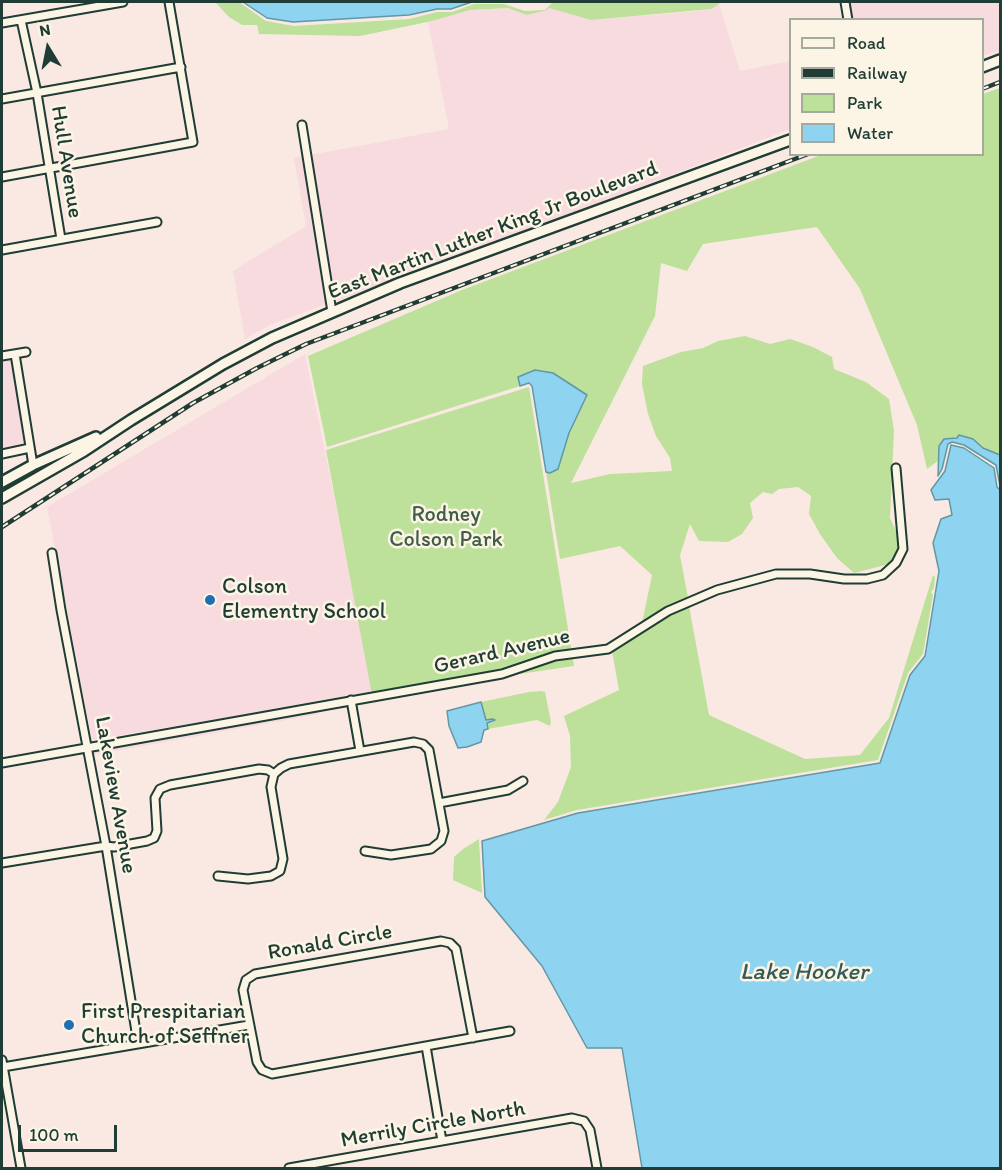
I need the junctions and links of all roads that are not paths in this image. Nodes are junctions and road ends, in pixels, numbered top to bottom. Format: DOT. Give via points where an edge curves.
graph roads {
  1 [pos="123,2"];
  2 [pos="169,2"];
  3 [pos="845,2"];
  4 [pos="848,18"];
  5 [pos="21,20"];
  6 [pos="2,23"];
  7 [pos="1000,60"];
  8 [pos="984,66"];
  9 [pos="181,67"];
  10 [pos="37,93"];
  11 [pos="2,99"];
  12 [pos="302,124"];
  13 [pos="789,140"];
  14 [pos="50,169"];
  15 [pos="2,177"];
  16 [pos="157,222"];
  17 [pos="61,239"];
  18 [pos="2,250"];
  19 [pos="332,312"];
  20 [pos="26,352"];
  21 [pos="15,354"];
  22 [pos="2,356"];
  23 [pos="130,420"];
  24 [pos="30,448"];
  25 [pos="2,454"];
  26 [pos="33,465"];
  27 [pos="896,468"];
  28 [pos="2,482"];
  29 [pos="2,498"];
  30 [pos="52,553"];
  31 [pos="351,700"];
  32 [pos="89,748"];
  33 [pos="360,752"];
  34 [pos="2,763"];
  35 [pos="274,774"];
  36 [pos="523,781"];
  37 [pos="439,803"];
  38 [pos="106,846"];
  39 [pos="365,852"];
  40 [pos="2,863"];
  41 [pos="218,876"];
  42 [pos="249,1025"];
  43 [pos="510,1031"];
  44 [pos="472,1038"];
  45 [pos="138,1044"];
  46 [pos="426,1046"];
  47 [pos="2,1063"];
  48 [pos="442,1141"];
  49 [pos="21,1168"];
  50 [pos="289,1168"];
  51 [pos="597,1168"];
  1 -- 5 [label="street"];
  2 -- 9 [label="street"];
  3 -- 4 [label="street"];
  5 -- 6 [label="street"];
  5 -- 10 [label="street, Hull Avenue"];
  7 -- 8 [label="main road"];
  9 -- 10 [label="street"];
  9 -- 14 [label="street" via="193,142"];
  10 -- 11 [label="street"];
  10 -- 14 [label="street, Hull Avenue"];
  12 -- 19 [label="street"];
  13 -- 19 [label="main road, East Martin Luther King Jr Boulevard" via="398,284"];
  14 -- 15 [label="street"];
  14 -- 17 [label="street, Hull Avenue"];
  16 -- 17 [label="street"];
  17 -- 18 [label="street"];
  19 -- 23 [label="main road, East Martin Luther King Jr Boulevard" via="272,338"];
  20 -- 21 [label="street"];
  21 -- 22 [label="street"];
  21 -- 24 [label="street"];
  23 -- 26 [label="main road"];
  23 -- 29 [label="main road"];
  24 -- 25 [label="street"];
  24 -- 26 [label="street"];
  26 -- 28 [label="main road"];
  27 -- 31 [label="street, Gerard Avenue" via="903,549 883,575 844,579 776,574 717,590 668,611 609,649 555,656 502,674"];
  30 -- 32 [label="street, Lakeview Avenue"];
  31 -- 32 [label="street, Gerard Avenue"];
  31 -- 33 [label="street"];
  32 -- 34 [label="street, Gerard Avenue"];
  32 -- 38 [label="street, Lakeview Avenue"];
  33 -- 35 [label="street" via="289,764"];
  33 -- 37 [label="street" via="414,742 423,744 429,750"];
  35 -- 38 [label="street" via="259,769 160,789 155,798 154,838"];
  35 -- 41 [label="street" via="271,787 283,859 280,871 248,879"];
  36 -- 37 [label="street" via="508,790"];
  37 -- 39 [label="street" via="444,831 441,841 431,849 391,855"];
  38 -- 40 [label="street"];
  38 -- 45 [label="street, Lakeview Avenue"];
  42 -- 44 [label="street, Ronald Circle" via="243,990 255,974 441,941 456,949"];
  42 -- 45 [label="street"];
  42 -- 46 [label="street, Ronald Circle" via="256,1062 272,1074"];
  43 -- 44 [label="street, Ronald Circle"];
  44 -- 46 [label="street, Ronald Circle"];
  45 -- 47 [label="street"];
  46 -- 48 [label="street"];
  47 -- 49 [label="street"];
  48 -- 50 [label="street, Merrily Circle North"];
  48 -- 51 [label="street, Merrily Circle North" via="572,1118 584,1121 590,1130"];
}
